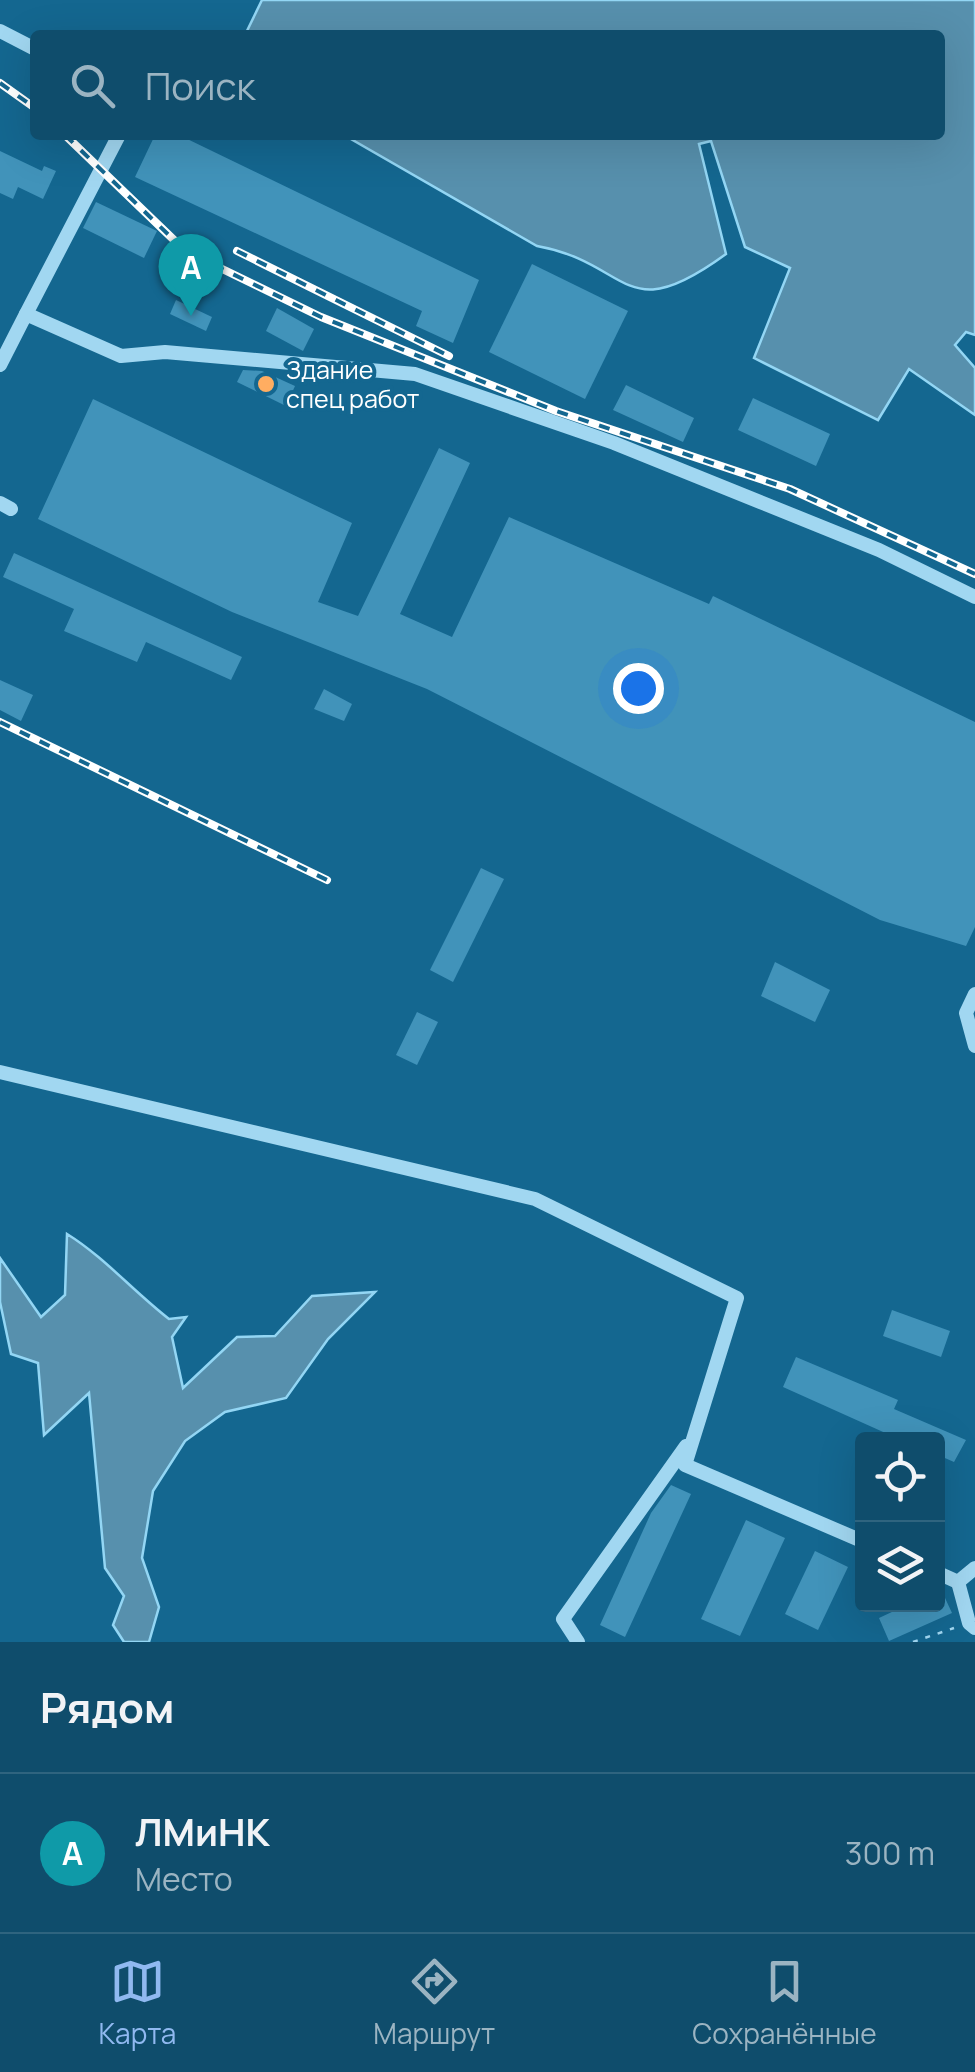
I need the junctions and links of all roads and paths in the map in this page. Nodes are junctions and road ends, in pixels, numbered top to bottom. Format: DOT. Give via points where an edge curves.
graph roads {
  1 [pos="0,31"];
  2 [pos="30,46"];
  3 [pos="116,140"];
  4 [pos="26,314"];
  5 [pos="0,365"];
  6 [pos="975,598"];
  7 [pos="975,994"];
  8 [pos="975,1046"];
  9 [pos="0,1072"];
  10 [pos="692,1437"];
  11 [pos="855,1538"];
  12 [pos="975,1568"];
  13 [pos="945,1577"];
  14 [pos="958,1582"];
  15 [pos="972,1626"];
  16 [pos="578,1642"];
  17 [pos="913,1642"];
  1 -- 2 [label="lane"];
  3 -- 4 [label="lane"];
  4 -- 5 [label="lane"];
  4 -- 6 [label="lane" via="121,356 165,352 415,374 614,443 879,550"];
  7 -- 8 [label="lane" via="966,1013"];
  9 -- 10 [label="lane" via="535,1199 736,1298"];
  10 -- 11 [label="lane" via="685,1465"];
  10 -- 16 [label="lane" via="563,1619"];
  12 -- 14 [label="lane"];
  13 -- 14 [label="lane"];
  14 -- 15 [label="lane"];
  15 -- 17 [label="path"];
}
